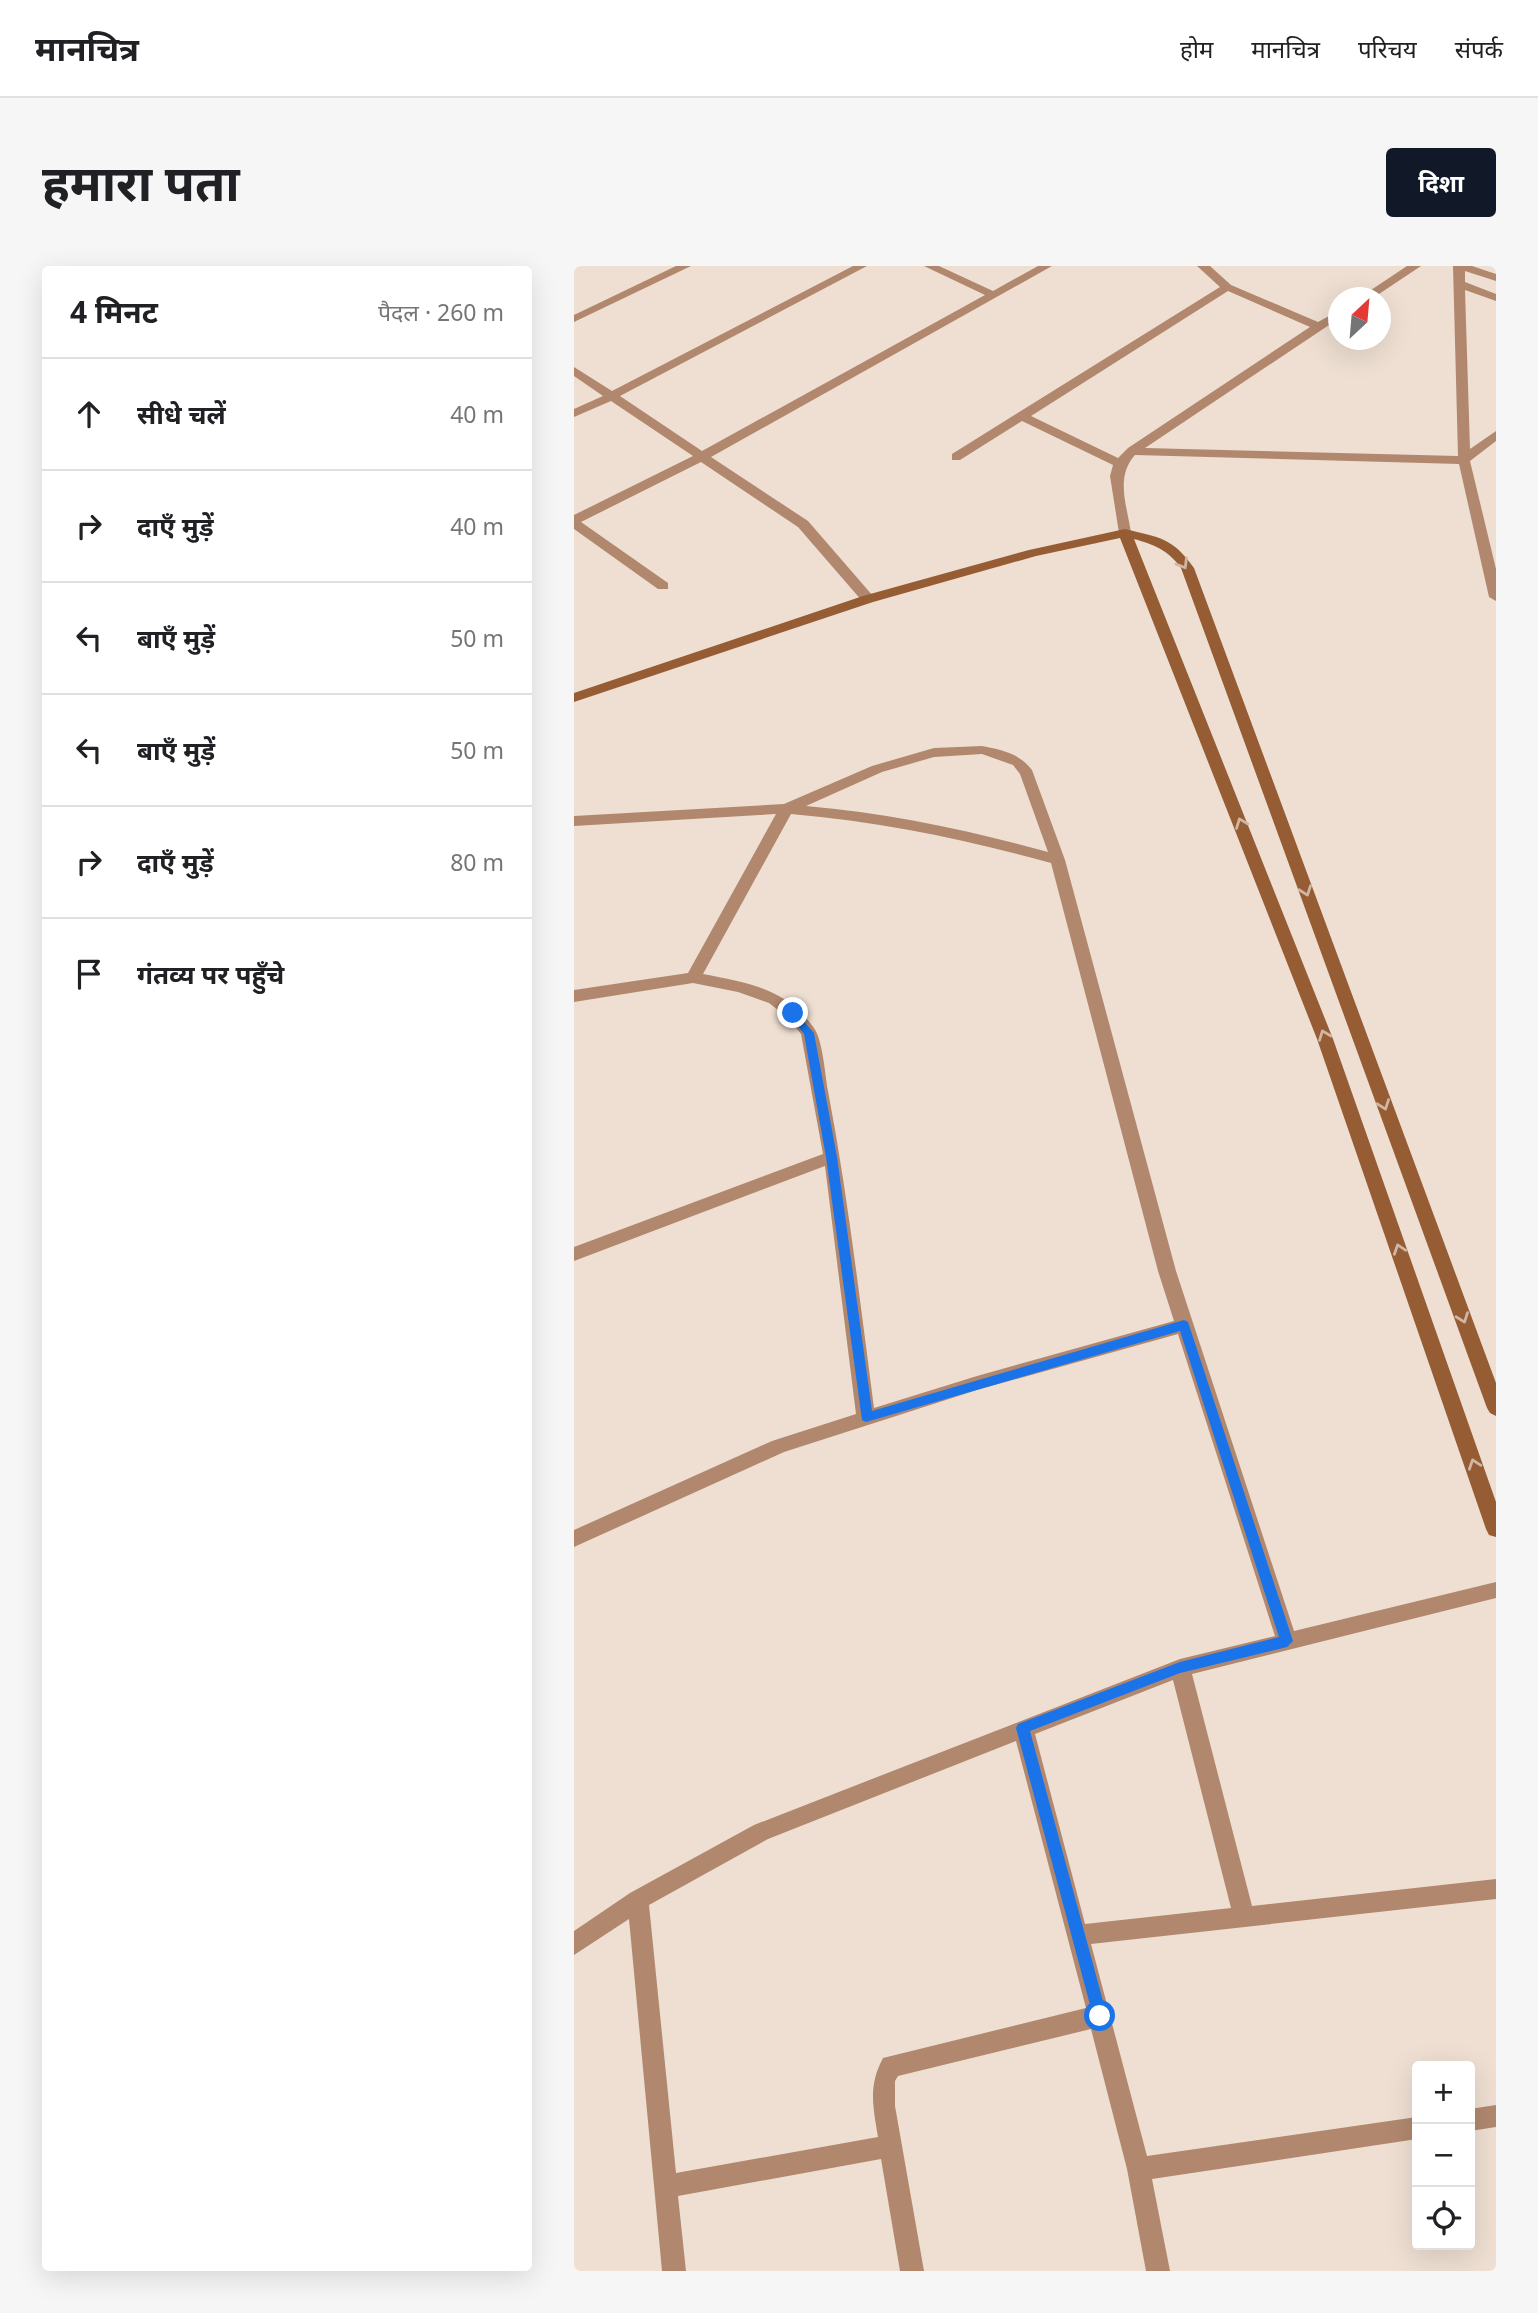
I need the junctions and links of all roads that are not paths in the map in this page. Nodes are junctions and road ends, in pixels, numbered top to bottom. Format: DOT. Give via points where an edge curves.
graph roads {
  1 [pos="685,266"];
  2 [pos="862,266"];
  3 [pos="930,266"];
  4 [pos="1046,266"];
  5 [pos="1203,266"];
  6 [pos="1415,266"];
  7 [pos="1446,266"];
  8 [pos="1459,273"];
  9 [pos="1496,278"];
  10 [pos="1227,287"];
  11 [pos="1382,287"];
  12 [pos="994,295"];
  13 [pos="1496,298"];
  14 [pos="574,319"];
  15 [pos="1328,321"];
  16 [pos="1319,327"];
  17 [pos="574,371"];
  18 [pos="612,396"];
  19 [pos="574,413"];
  20 [pos="1022,416"];
  21 [pos="1496,435"];
  22 [pos="1132,451"];
  23 [pos="703,456"];
  24 [pos="956,457"];
  25 [pos="1464,460"];
  26 [pos="1120,464"];
  27 [pos="574,522"];
  28 [pos="1125,533"];
  29 [pos="663,586"];
  30 [pos="1496,597"];
  31 [pos="868,599"];
  32 [pos="574,698"];
  33 [pos="786,809"];
  34 [pos="574,821"];
  35 [pos="1058,860"];
  36 [pos="693,978"];
  37 [pos="574,996"];
  38 [pos="832,1157"];
  39 [pos="574,1254"];
  40 [pos="1184,1325"];
  41 [pos="1496,1408"];
  42 [pos="866,1417"];
  43 [pos="1496,1529"];
  44 [pos="574,1539"];
  45 [pos="1496,1590"];
  46 [pos="1287,1641"];
  47 [pos="1180,1668"];
  48 [pos="1023,1728"];
  49 [pos="1496,1889"];
  50 [pos="638,1900"];
  51 [pos="1244,1917"];
  52 [pos="1079,1935"];
  53 [pos="574,1944"];
  54 [pos="1100,2016"];
  55 [pos="1496,2116"];
  56 [pos="1475,2119"];
  57 [pos="1412,2129"];
  58 [pos="890,2146"];
  59 [pos="1139,2169"];
  60 [pos="666,2187"];
  61 [pos="674,2271"];
  62 [pos="912,2271"];
  63 [pos="1158,2271"];
  1 -- 14 [label="street"];
  2 -- 18 [label="street"];
  3 -- 12 [label="street"];
  4 -- 12 [label="street"];
  5 -- 10 [label="street"];
  6 -- 11 [label="street"];
  7 -- 8 [label="street"];
  8 -- 9 [label="street"];
  8 -- 13 [label="street"];
  8 -- 25 [label="street"];
  10 -- 16 [label="street"];
  10 -- 20 [label="street"];
  12 -- 23 [label="street"];
  15 -- 16 [label="street"];
  16 -- 22 [label="street"];
  17 -- 18 [label="street"];
  18 -- 19 [label="street"];
  18 -- 23 [label="street"];
  20 -- 24 [label="street"];
  20 -- 26 [label="street"];
  21 -- 25 [label="street"];
  22 -- 25 [label="street"];
  22 -- 26 [label="street"];
  23 -- 27 [label="street"];
  23 -- 31 [label="street" via="803,524"];
  25 -- 30 [label="street"];
  26 -- 28 [label="street" via="1116,476"];
  27 -- 29 [label="street"];
  28 -- 31 [label="street"];
  28 -- 41 [label="street, one-way" via="1175,551 1187,568"];
  43 -- 28 [label="street, one-way" via="1325,1039"];
  31 -- 32 [label="street"];
  33 -- 34 [label="street"];
  33 -- 35 [label="street" via="960,833"];
  33 -- 35 [label="street" via="877,769 933,753 982,750 1018,762 1027,773"];
  33 -- 36 [label="street"];
  35 -- 40 [label="street"];
  36 -- 37 [label="street"];
  36 -- 38 [label="street" via="775,999 809,1033"];
  38 -- 39 [label="street"];
  38 -- 42 [label="street"];
  40 -- 42 [label="street"];
  40 -- 46 [label="street"];
  42 -- 44 [label="street" via="779,1446"];
  45 -- 46 [label="street"];
  46 -- 47 [label="street"];
  47 -- 48 [label="street"];
  47 -- 51 [label="street"];
  48 -- 50 [label="street" via="761,1832"];
  48 -- 52 [label="street"];
  49 -- 51 [label="street"];
  50 -- 53 [label="street"];
  50 -- 60 [label="street"];
  51 -- 52 [label="street"];
  52 -- 54 [label="street"];
  54 -- 58 [label="street" via="891,2067 884,2079"];
  54 -- 59 [label="street"];
  55 -- 56 [label="street"];
  57 -- 59 [label="street"];
  58 -- 60 [label="street"];
  58 -- 62 [label="street"];
  59 -- 63 [label="street"];
  60 -- 61 [label="street"];
}
